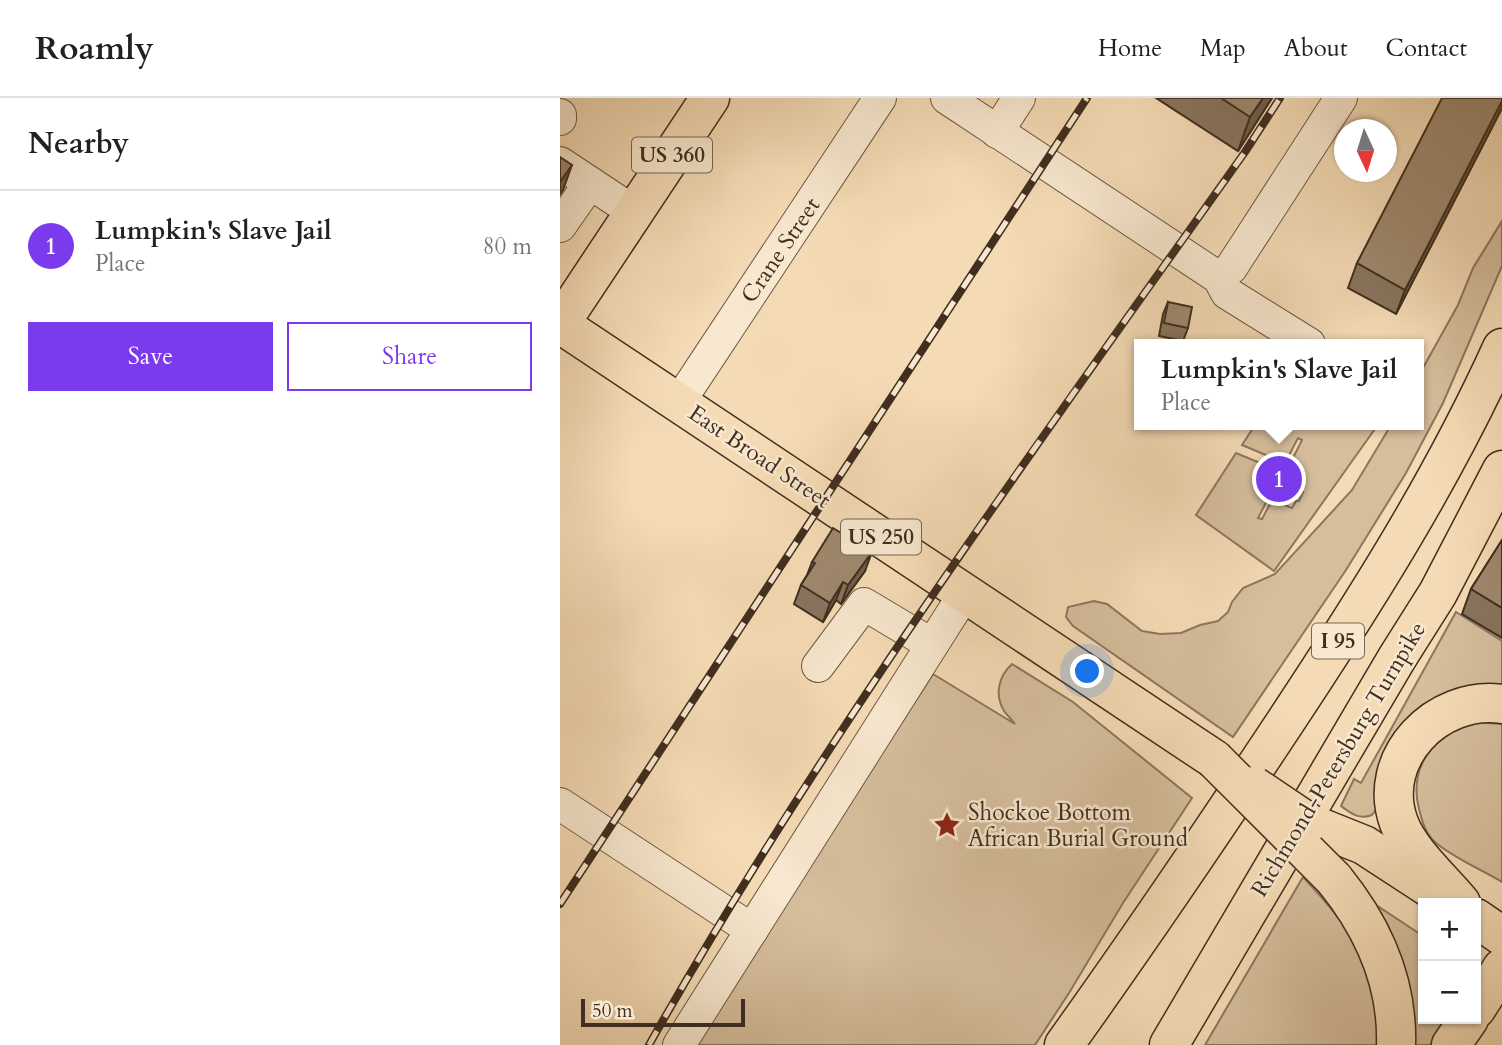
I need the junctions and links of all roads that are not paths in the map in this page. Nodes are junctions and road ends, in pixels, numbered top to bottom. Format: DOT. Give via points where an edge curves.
graph roads {
  1 [pos="710,98"];
  2 [pos="880,98"];
  3 [pos="947,98"];
  4 [pos="1019,98"];
  5 [pos="1342,98"];
  6 [pos="997,132"];
  7 [pos="560,163"];
  8 [pos="590,183"];
  9 [pos="634,212"];
  10 [pos="560,226"];
  11 [pos="1219,278"];
  12 [pos="560,324"];
  13 [pos="1301,339"];
  14 [pos="1502,348"];
  15 [pos="679,402"];
  16 [pos="1502,470"];
  17 [pos="1502,513"];
  18 [pos="965,593"];
  19 [pos="1438,593"];
  20 [pos="931,645"];
  21 [pos="818,666"];
  22 [pos="1502,704"];
  23 [pos="1208,755"];
  24 [pos="560,804"];
  25 [pos="1349,863"];
  26 [pos="1423,898"];
  27 [pos="1454,898"];
  28 [pos="1418,911"];
  29 [pos="1153,921"];
  30 [pos="752,930"];
  31 [pos="1481,933"];
  32 [pos="1502,967"];
  33 [pos="1481,1001"];
  34 [pos="1466,1024"];
  35 [pos="679,1045"];
  36 [pos="1064,1045"];
  37 [pos="1077,1045"];
  38 [pos="1169,1045"];
  39 [pos="1395,1045"];
  40 [pos="1451,1045"];
  1 -- 9 [label="main road, US 360"];
  2 -- 15 [label="street, Crane Street"];
  3 -- 6 [label="street"];
  4 -- 6 [label="street"];
  5 -- 11 [label="street" via="1231,268"];
  6 -- 11 [label="street"];
  7 -- 8 [label="street"];
  8 -- 9 [label="street"];
  8 -- 10 [label="street"];
  9 -- 12 [label="main road, US 360"];
  11 -- 13 [label="street" via="1227,293"];
  12 -- 15 [label="main road, East Broad Street / US 250"];
  14 -- 29 [label="main road, I 95" via="1458,442 1379,576"];
  15 -- 18 [label="main road, East Broad Street / US 250"];
  16 -- 19 [label="main road, Richmond-Petersburg Turnpike / I 95"];
  17 -- 19 [label="main road"];
  18 -- 20 [label="street"];
  18 -- 23 [label="main road, East Broad Street / US 250"];
  19 -- 38 [label="main road, Richmond-Petersburg Turnpike / I 95"];
  20 -- 21 [label="street" via="864,604"];
  20 -- 30 [label="street"];
  22 -- 27 [label="main road" via="1470,704 1436,718 1408,747 1395,788 1396,815 1406,839"];
  23 -- 25 [label="main road, bridge"];
  23 -- 25 [label="main road, East Broad Street / US 250, bridge" via="1309,823"];
  24 -- 30 [label="street"];
  25 -- 26 [label="main road, East Broad Street / US 250"];
  25 -- 28 [label="main road, East Broad Street / US 250"];
  25 -- 39 [label="main road" via="1352,902 1380,953 1392,997"];
  29 -- 36 [label="main road"];
  29 -- 37 [label="main road, I 95"];
  30 -- 35 [label="street"];
  31 -- 32 [label="main road, East Broad Street / US 250"];
  32 -- 33 [label="main road"];
  34 -- 40 [label="main road"];
}
